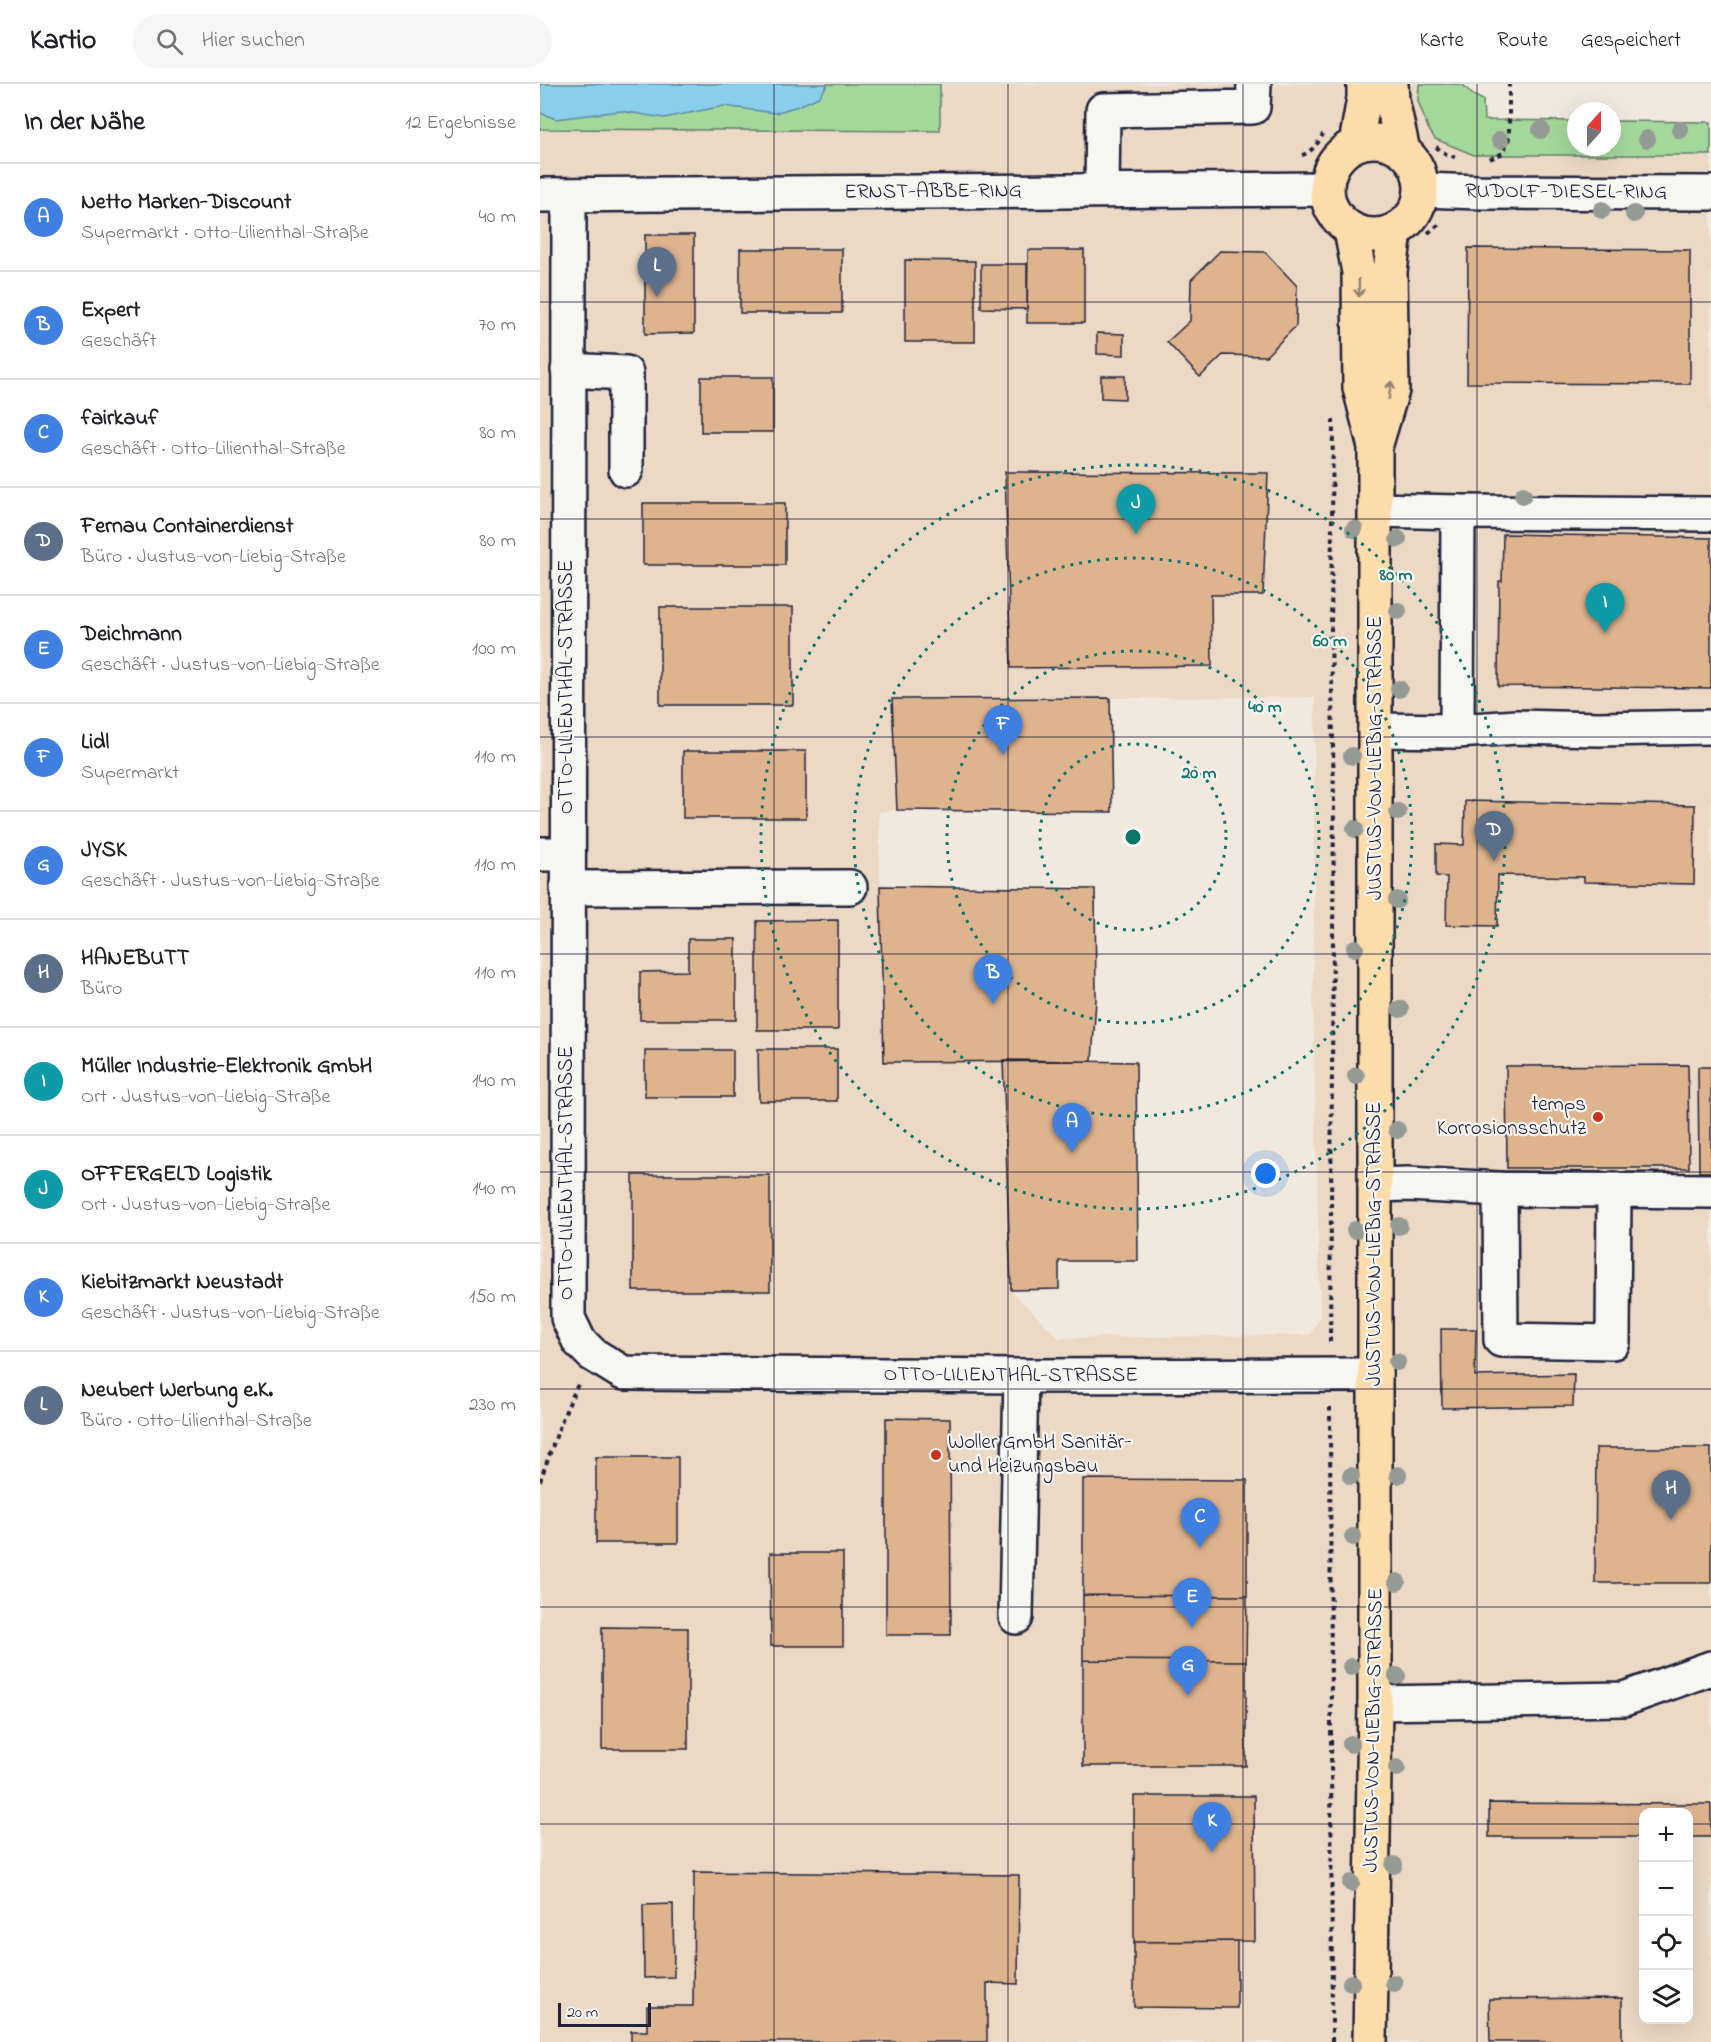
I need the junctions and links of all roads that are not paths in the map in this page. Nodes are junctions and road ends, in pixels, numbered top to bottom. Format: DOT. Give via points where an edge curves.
graph roads {
  1 [pos="1254,84"];
  2 [pos="1364,84"];
  3 [pos="1391,84"];
  4 [pos="1356,144"];
  5 [pos="1416,146"];
  6 [pos="1326,189"];
  7 [pos="1102,190"];
  8 [pos="1422,190"];
  9 [pos="1711,193"];
  10 [pos="554,196"];
  11 [pos="1352,230"];
  12 [pos="1395,231"];
  13 [pos="568,370"];
  14 [pos="1375,447"];
  15 [pos="626,470"];
  16 [pos="1376,510"];
  17 [pos="1458,512"];
  18 [pos="1711,514"];
  19 [pos="1711,727"];
  20 [pos="1375,730"];
  21 [pos="1457,731"];
  22 [pos="554,854"];
  23 [pos="850,887"];
  24 [pos="567,888"];
  25 [pos="1375,1185"];
  26 [pos="1500,1189"];
  27 [pos="1614,1189"];
  28 [pos="1711,1191"];
  29 [pos="1375,1375"];
  30 [pos="1021,1376"];
  31 [pos="1016,1617"];
  32 [pos="1711,1668"];
  33 [pos="1375,1703"];
  34 [pos="1370,2042"];
  1 -- 7 [label="street" via="1253,107 1103,110"];
  2 -- 4 [label="main road"];
  3 -- 5 [label="main road" via="1392,100"];
  4 -- 5 [label="main road" via="1372,141"];
  4 -- 6 [label="main road" via="1334,162"];
  5 -- 8 [label="main road" via="1411,159"];
  6 -- 7 [label="street, ERNST-ABBE-RING"];
  6 -- 11 [label="main road" via="1334,213"];
  7 -- 10 [label="street, ERNST-ABBE-RING"];
  8 -- 9 [label="street, RUDOLF-DIESEL-RING"];
  8 -- 12 [label="main road" via="1414,214"];
  10 -- 13 [label="street, OTTO-LILIENTHAL-STRASSE"];
  11 -- 12 [label="main road" via="1366,235"];
  11 -- 14 [label="main road, JUSTUS-VON-LIEBIG-STRASSE, one-way" via="1359,272 1360,388"];
  14 -- 12 [label="main road, JUSTUS-VON-LIEBIG-STRASSE, one-way" via="1392,390 1390,272"];
  13 -- 15 [label="street" via="626,373"];
  13 -- 22 [label="street, OTTO-LILIENTHAL-STRASSE"];
  14 -- 16 [label="main road, JUSTUS-VON-LIEBIG-STRASSE"];
  16 -- 17 [label="street"];
  16 -- 20 [label="main road, JUSTUS-VON-LIEBIG-STRASSE"];
  17 -- 18 [label="street"];
  17 -- 21 [label="street"];
  19 -- 21 [label="street" via="1517,727"];
  20 -- 21 [label="street"];
  20 -- 25 [label="main road, JUSTUS-VON-LIEBIG-STRASSE"];
  22 -- 24 [label="street, OTTO-LILIENTHAL-STRASSE"];
  23 -- 24 [label="street"];
  24 -- 30 [label="street, OTTO-LILIENTHAL-STRASSE" via="568,1318 579,1341 592,1354 623,1372"];
  25 -- 26 [label="street"];
  25 -- 29 [label="main road, JUSTUS-VON-LIEBIG-STRASSE"];
  26 -- 27 [label="street"];
  26 -- 27 [label="street" via="1502,1340 1614,1342"];
  27 -- 28 [label="street"];
  29 -- 30 [label="street, OTTO-LILIENTHAL-STRASSE"];
  29 -- 33 [label="main road, JUSTUS-VON-LIEBIG-STRASSE"];
  30 -- 31 [label="street"];
  32 -- 33 [label="street" via="1624,1700"];
  33 -- 34 [label="main road, JUSTUS-VON-LIEBIG-STRASSE"];
}
